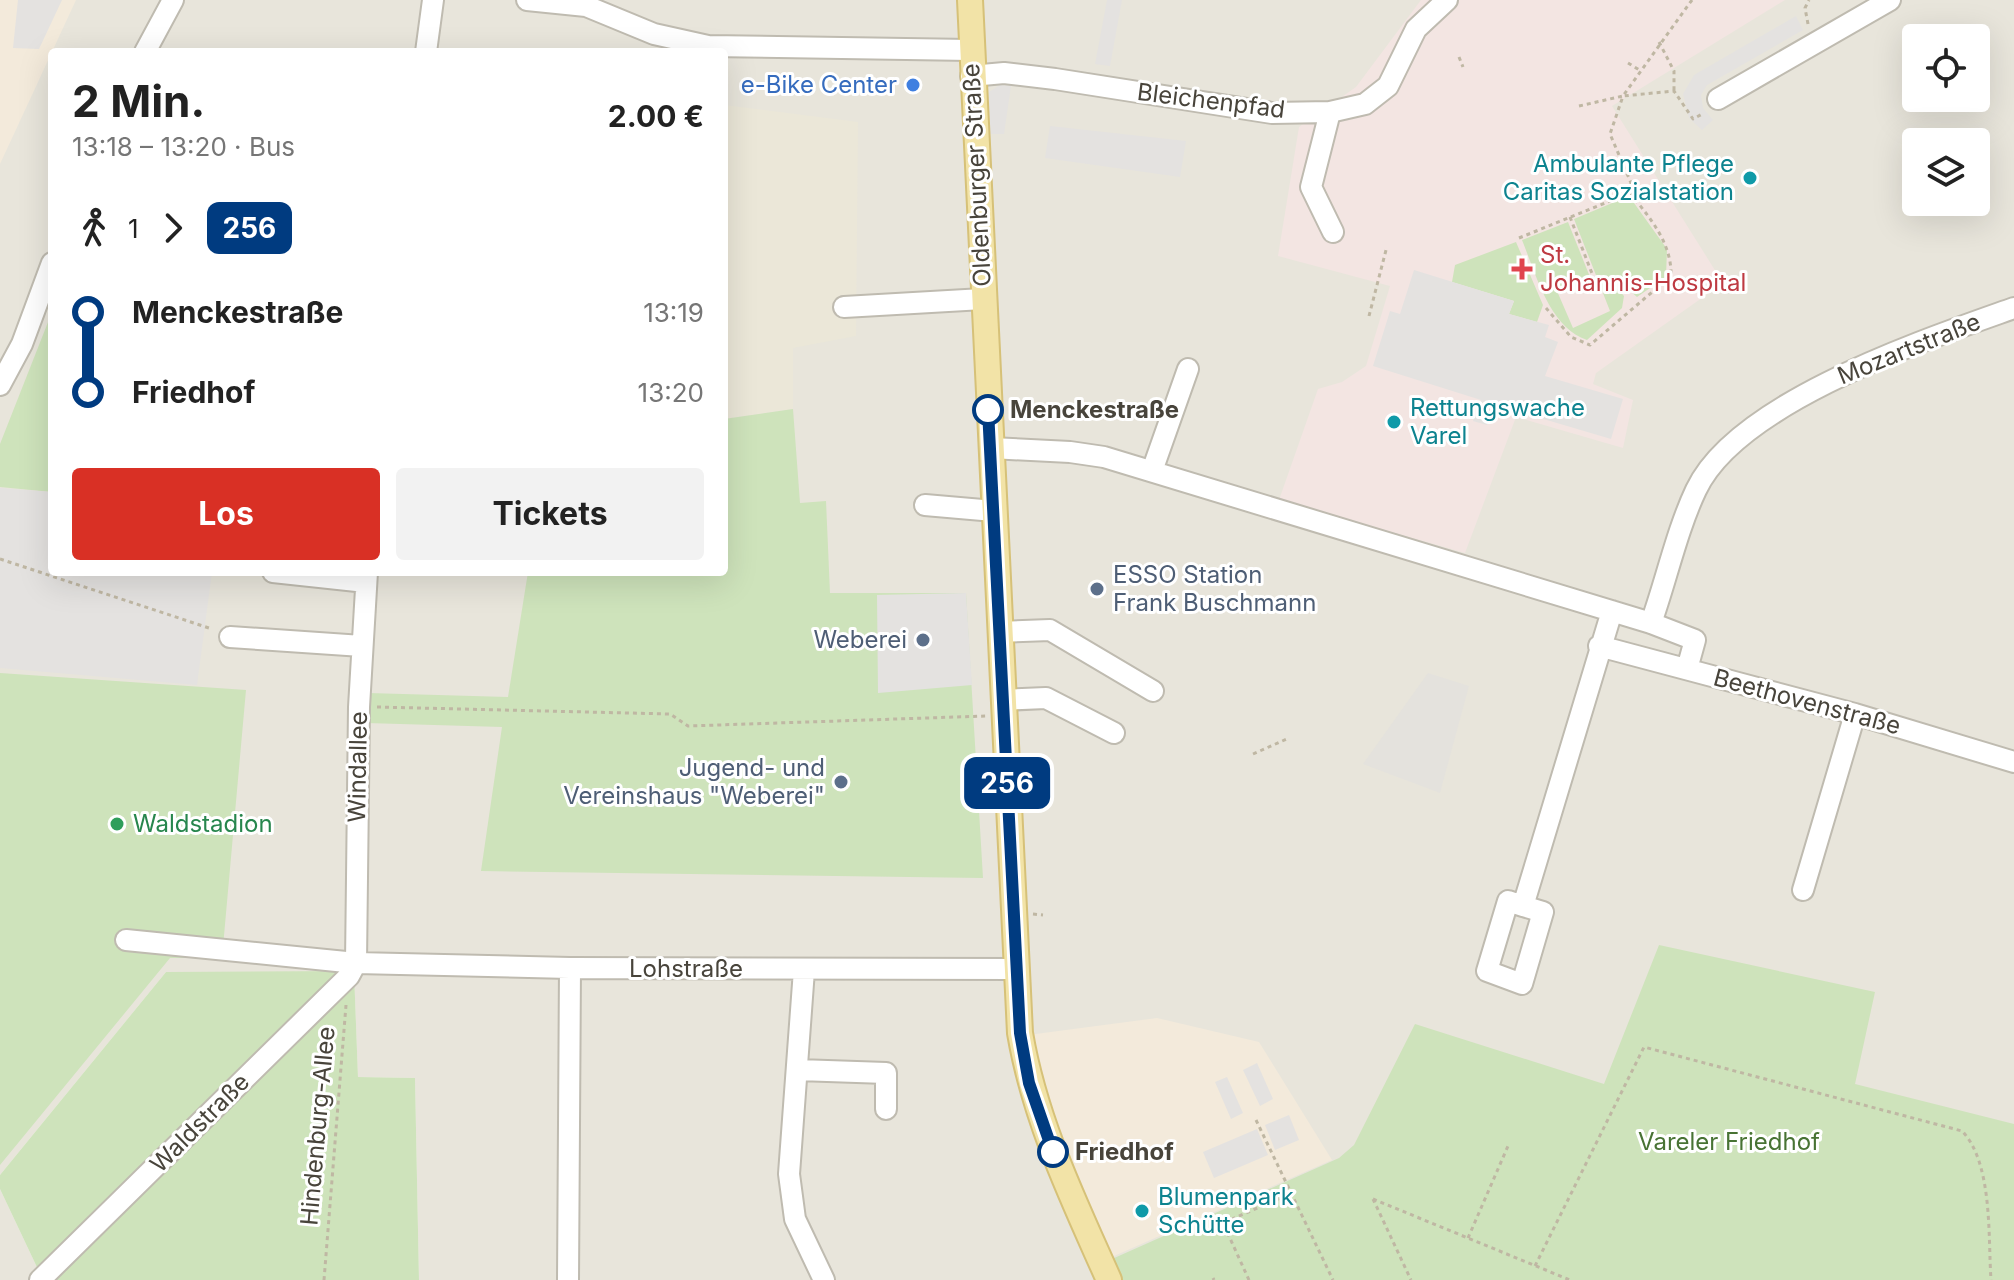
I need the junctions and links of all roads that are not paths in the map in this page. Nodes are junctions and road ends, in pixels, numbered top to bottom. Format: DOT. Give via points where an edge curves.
graph roads {
  1 [pos="173,0"];
  2 [pos="433,0"];
  3 [pos="527,0"];
  4 [pos="970,0"];
  5 [pos="1447,0"];
  6 [pos="1890,0"];
  7 [pos="147,48"];
  8 [pos="427,48"];
  9 [pos="970,50"];
  10 [pos="971,76"];
  11 [pos="1714,104"];
  12 [pos="1330,112"];
  13 [pos="1333,232"];
  14 [pos="48,274"];
  15 [pos="983,299"];
  16 [pos="844,307"];
  17 [pos="2014,308"];
  18 [pos="1188,369"];
  19 [pos="0,385"];
  20 [pos="991,448"];
  21 [pos="1152,471"];
  22 [pos="925,505"];
  23 [pos="994,511"];
  24 [pos="367,577"];
  25 [pos="1612,611"];
  26 [pos="1651,623"];
  27 [pos="999,632"];
  28 [pos="230,637"];
  29 [pos="362,646"];
  30 [pos="1599,646"];
  31 [pos="1687,669"];
  32 [pos="1153,691"];
  33 [pos="994,708"];
  34 [pos="1855,714"];
  35 [pos="1114,733"];
  36 [pos="2014,762"];
  37 [pos="1803,890"];
  38 [pos="1523,906"];
  39 [pos="126,940"];
  40 [pos="570,968"];
  41 [pos="1016,969"];
  42 [pos="352,970"];
  43 [pos="804,970"];
  44 [pos="798,1070"];
  45 [pos="886,1109"];
  46 [pos="40,1280"];
  47 [pos="568,1280"];
  48 [pos="824,1280"];
  49 [pos="1109,1280"];
  1 -- 7 [label="street"];
  2 -- 8 [label="street"];
  3 -- 9 [label="street" via="586,6 654,34 708,46"];
  4 -- 9 [label="main road, Oldenburger Straße"];
  5 -- 12 [label="street, Bleichenpfad" via="1416,29 1388,86 1365,104"];
  6 -- 11 [label="street"];
  9 -- 10 [label="main road, Oldenburger Straße"];
  10 -- 12 [label="street, Bleichenpfad" via="1004,73 1272,113"];
  10 -- 15 [label="main road, Oldenburger Straße"];
  12 -- 13 [label="street" via="1311,187"];
  14 -- 19 [label="street"];
  15 -- 16 [label="street, Oldenburger Straße"];
  15 -- 20 [label="main road, Oldenburger Straße"];
  17 -- 26 [label="street, Mozartstraße" via="1841,374 1727,450 1696,488"];
  18 -- 21 [label="street"];
  20 -- 21 [label="street" via="1070,452"];
  20 -- 23 [label="main road, Oldenburger Straße"];
  21 -- 25 [label="street"];
  22 -- 23 [label="street"];
  23 -- 27 [label="main road, Oldenburger Straße"];
  24 -- 29 [label="street, Windallee"];
  25 -- 26 [label="street"];
  25 -- 30 [label="street"];
  26 -- 31 [label="street" via="1695,640"];
  27 -- 32 [label="street" via="1050,630"];
  27 -- 33 [label="main road, Oldenburger Straße"];
  28 -- 29 [label="street"];
  29 -- 42 [label="street, Windallee"];
  30 -- 31 [label="street, Beethovenstraße"];
  30 -- 38 [label="street"];
  31 -- 34 [label="street, Beethovenstraße"];
  33 -- 35 [label="street" via="1046,698"];
  33 -- 41 [label="main road, Oldenburger Straße"];
  34 -- 36 [label="street, Beethovenstraße"];
  34 -- 37 [label="street"];
  39 -- 42 [label="street, Lohstraße"];
  40 -- 42 [label="street, Lohstraße"];
  40 -- 43 [label="street, Lohstraße"];
  40 -- 47 [label="street"];
  41 -- 43 [label="street, Lohstraße"];
  41 -- 49 [label="main road, Oldenburger Straße" via="1029,1083"];
  42 -- 46 [label="street, Waldstraße"];
  43 -- 44 [label="street"];
  44 -- 45 [label="street" via="886,1073"];
  44 -- 48 [label="street" via="790,1197 804,1243"];
}
